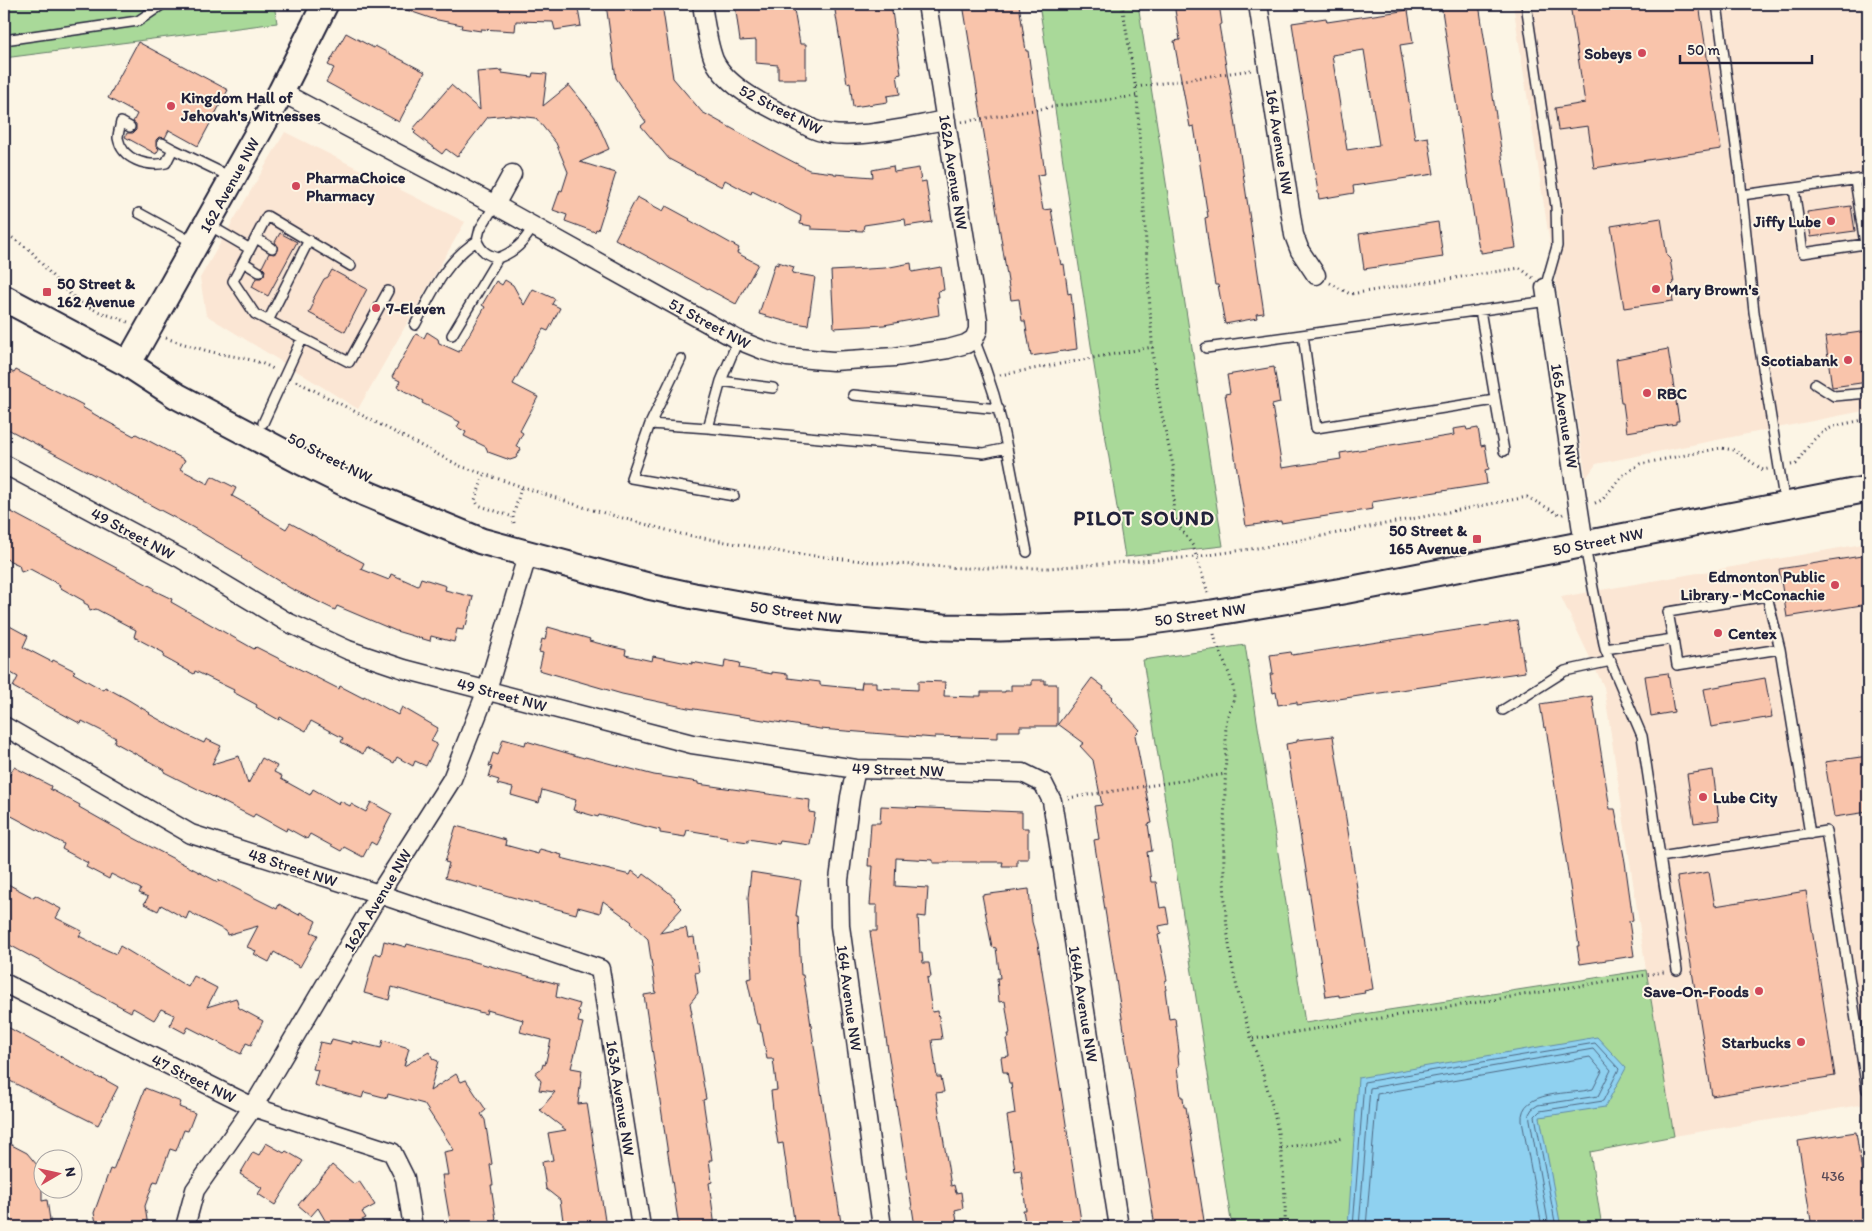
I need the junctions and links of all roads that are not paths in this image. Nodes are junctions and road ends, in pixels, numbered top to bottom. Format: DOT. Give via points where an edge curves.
graph roads {
  1 [pos="163,4"];
  2 [pos="326,4"];
  3 [pos="702,4"];
  4 [pos="927,4"];
  5 [pos="1258,4"];
  6 [pos="1526,4"];
  7 [pos="1717,4"];
  8 [pos="4,40"];
  9 [pos="281,92"];
  10 [pos="946,122"];
  11 [pos="130,127"];
  12 [pos="162,143"];
  13 [pos="173,149"];
  14 [pos="512,174"];
  15 [pos="233,178"];
  16 [pos="1868,178"];
  17 [pos="1855,180"];
  18 [pos="1794,188"];
  19 [pos="1742,195"];
  20 [pos="495,205"];
  21 [pos="139,213"];
  22 [pos="534,227"];
  23 [pos="201,234"];
  24 [pos="256,238"];
  25 [pos="308,240"];
  26 [pos="477,240"];
  27 [pos="272,248"];
  28 [pos="250,249"];
  29 [pos="289,257"];
  30 [pos="498,258"];
  31 [pos="243,262"];
  32 [pos="298,262"];
  33 [pos="351,266"];
  34 [pos="259,272"];
  35 [pos="1316,275"];
  36 [pos="276,281"];
  37 [pos="286,286"];
  38 [pos="388,291"];
  39 [pos="1547,294"];
  40 [pos="4,298"];
  41 [pos="1480,310"];
  42 [pos="268,321"];
  43 [pos="415,325"];
  44 [pos="452,335"];
  45 [pos="1304,335"];
  46 [pos="302,338"];
  47 [pos="974,339"];
  48 [pos="738,340"];
  49 [pos="1206,348"];
  50 [pos="680,359"];
  51 [pos="128,364"];
  52 [pos="721,381"];
  53 [pos="1815,384"];
  54 [pos="773,388"];
  55 [pos="1868,393"];
  56 [pos="853,395"];
  57 [pos="1495,400"];
  58 [pos="999,409"];
  59 [pos="263,422"];
  60 [pos="650,424"];
  61 [pos="708,428"];
  62 [pos="1007,448"];
  63 [pos="1504,451"];
  64 [pos="4,464"];
  65 [pos="1868,489"];
  66 [pos="734,496"];
  67 [pos="1785,505"];
  68 [pos="1584,544"];
  69 [pos="1027,552"];
  70 [pos="528,553"];
  71 [pos="1673,639"];
  72 [pos="1605,649"];
  73 [pos="1780,649"];
  74 [pos="1611,661"];
  75 [pos="487,690"];
  76 [pos="1503,710"];
  77 [pos="4,726"];
  78 [pos="856,769"];
  79 [pos="1043,783"];
  80 [pos="1810,834"];
  81 [pos="1660,857"];
  82 [pos="379,894"];
  83 [pos="600,969"];
  84 [pos="1677,970"];
  85 [pos="4,983"];
  86 [pos="1867,1090"];
  87 [pos="253,1107"];
  88 [pos="185,1227"];
  89 [pos="413,1227"];
  90 [pos="641,1227"];
  91 [pos="882,1227"];
  92 [pos="1119,1227"];
  1 -- 8 [label="lane" via="138,21"];
  2 -- 9 [label="main road, 162 Avenue NW"];
  3 -- 10 [label="street, 52 Street NW" via="710,49 727,79 742,91 821,133 843,136"];
  4 -- 10 [label="street, 162A Avenue NW"];
  5 -- 35 [label="street, 164 Avenue NW" via="1294,235"];
  6 -- 39 [label="lane" via="1556,206 1557,246"];
  7 -- 19 [label="lane"];
  9 -- 15 [label="main road, 162 Avenue NW"];
  9 -- 20 [label="street, 51 Street NW"];
  10 -- 47 [label="street, 162A Avenue NW" via="978,320"];
  11 -- 13 [label="lane" via="121,122 118,136 129,157 154,165 166,163"];
  12 -- 13 [label="lane"];
  13 -- 15 [label="lane"];
  14 -- 20 [label="street"];
  15 -- 23 [label="main road, 162 Avenue NW"];
  16 -- 17 [label="lane"];
  17 -- 18 [label="lane"];
  17 -- 18 [label="lane" via="1865,244 1812,252 1804,253"];
  18 -- 19 [label="lane"];
  19 -- 67 [label="lane" via="1754,312"];
  20 -- 22 [label="street, 51 Street NW"];
  20 -- 26 [label="lane"];
  21 -- 23 [label="lane"];
  22 -- 30 [label="lane" via="514,251"];
  22 -- 48 [label="street, 51 Street NW"];
  23 -- 28 [label="lane"];
  23 -- 51 [label="main road, 162 Avenue NW"];
  24 -- 25 [label="lane" via="267,216"];
  24 -- 27 [label="lane"];
  24 -- 28 [label="lane"];
  25 -- 32 [label="lane"];
  25 -- 33 [label="lane"];
  26 -- 30 [label="lane" via="484,252"];
  26 -- 43 [label="lane" via="464,248 447,268"];
  28 -- 31 [label="lane"];
  29 -- 32 [label="lane"];
  30 -- 44 [label="lane"];
  31 -- 34 [label="lane"];
  31 -- 42 [label="lane" via="233,282 255,314"];
  32 -- 37 [label="lane"];
  36 -- 37 [label="lane"];
  37 -- 42 [label="lane"];
  38 -- 46 [label="lane" via="350,362"];
  39 -- 41 [label="lane"];
  39 -- 68 [label="street, 165 Avenue NW"];
  40 -- 51 [label="main road, 50 Street NW"];
  41 -- 45 [label="lane"];
  41 -- 57 [label="lane"];
  42 -- 46 [label="lane"];
  45 -- 49 [label="lane"];
  45 -- 57 [label="lane" via="1316,428"];
  46 -- 59 [label="lane"];
  47 -- 48 [label="street, 51 Street NW" via="948,349 834,361 787,357"];
  47 -- 58 [label="lane"];
  48 -- 52 [label="lane"];
  50 -- 60 [label="lane"];
  51 -- 59 [label="main road, 50 Street NW" via="183,381"];
  51 -- 70 [label="main road, 50 Street NW" via="177,396 366,493 481,541"];
  52 -- 54 [label="lane"];
  52 -- 61 [label="lane"];
  53 -- 55 [label="lane" via="1834,396"];
  56 -- 58 [label="lane"];
  57 -- 63 [label="lane"];
  58 -- 62 [label="lane"];
  59 -- 70 [label="main road, 50 Street NW" via="374,479 510,535"];
  60 -- 61 [label="lane"];
  60 -- 66 [label="lane" via="631,478"];
  61 -- 62 [label="lane" via="984,453"];
  62 -- 69 [label="lane"];
  64 -- 75 [label="street, 49 Street NW" via="180,558 308,633 370,659"];
  65 -- 67 [label="main road, 50 Street NW"];
  67 -- 68 [label="main road, 50 Street NW"];
  68 -- 70 [label="main road, 50 Street NW" via="1212,613 1129,624 1000,628 893,624 784,612 657,588"];
  68 -- 72 [label="lane"];
  70 -- 75 [label="street, 162A Avenue NW"];
  71 -- 72 [label="lane"];
  71 -- 73 [label="lane" via="1677,666"];
  71 -- 73 [label="lane" via="1668,612 1767,596"];
  72 -- 74 [label="lane"];
  73 -- 80 [label="lane"];
  74 -- 76 [label="lane" via="1565,672"];
  74 -- 81 [label="lane" via="1642,736"];
  75 -- 78 [label="street, 49 Street NW" via="692,744"];
  75 -- 82 [label="street, 162A Avenue NW" via="452,779"];
  77 -- 82 [label="street, 48 Street NW" via="191,834"];
  78 -- 79 [label="street, 49 Street NW" via="1023,773"];
  78 -- 91 [label="street, 164 Avenue NW" via="839,880 840,926"];
  79 -- 92 [label="street, 164A Avenue NW" via="1052,801"];
  80 -- 81 [label="lane"];
  80 -- 86 [label="lane" via="1826,831"];
  81 -- 84 [label="lane"];
  82 -- 83 [label="street, 48 Street NW"];
  82 -- 87 [label="street, 162A Avenue NW"];
  83 -- 90 [label="street, 163A Avenue NW"];
  85 -- 87 [label="street, 47 Street NW"];
  87 -- 88 [label="street, 162A Avenue NW" via="195,1190"];
  87 -- 89 [label="street, 47 Street NW" via="392,1152 405,1178"];
}
